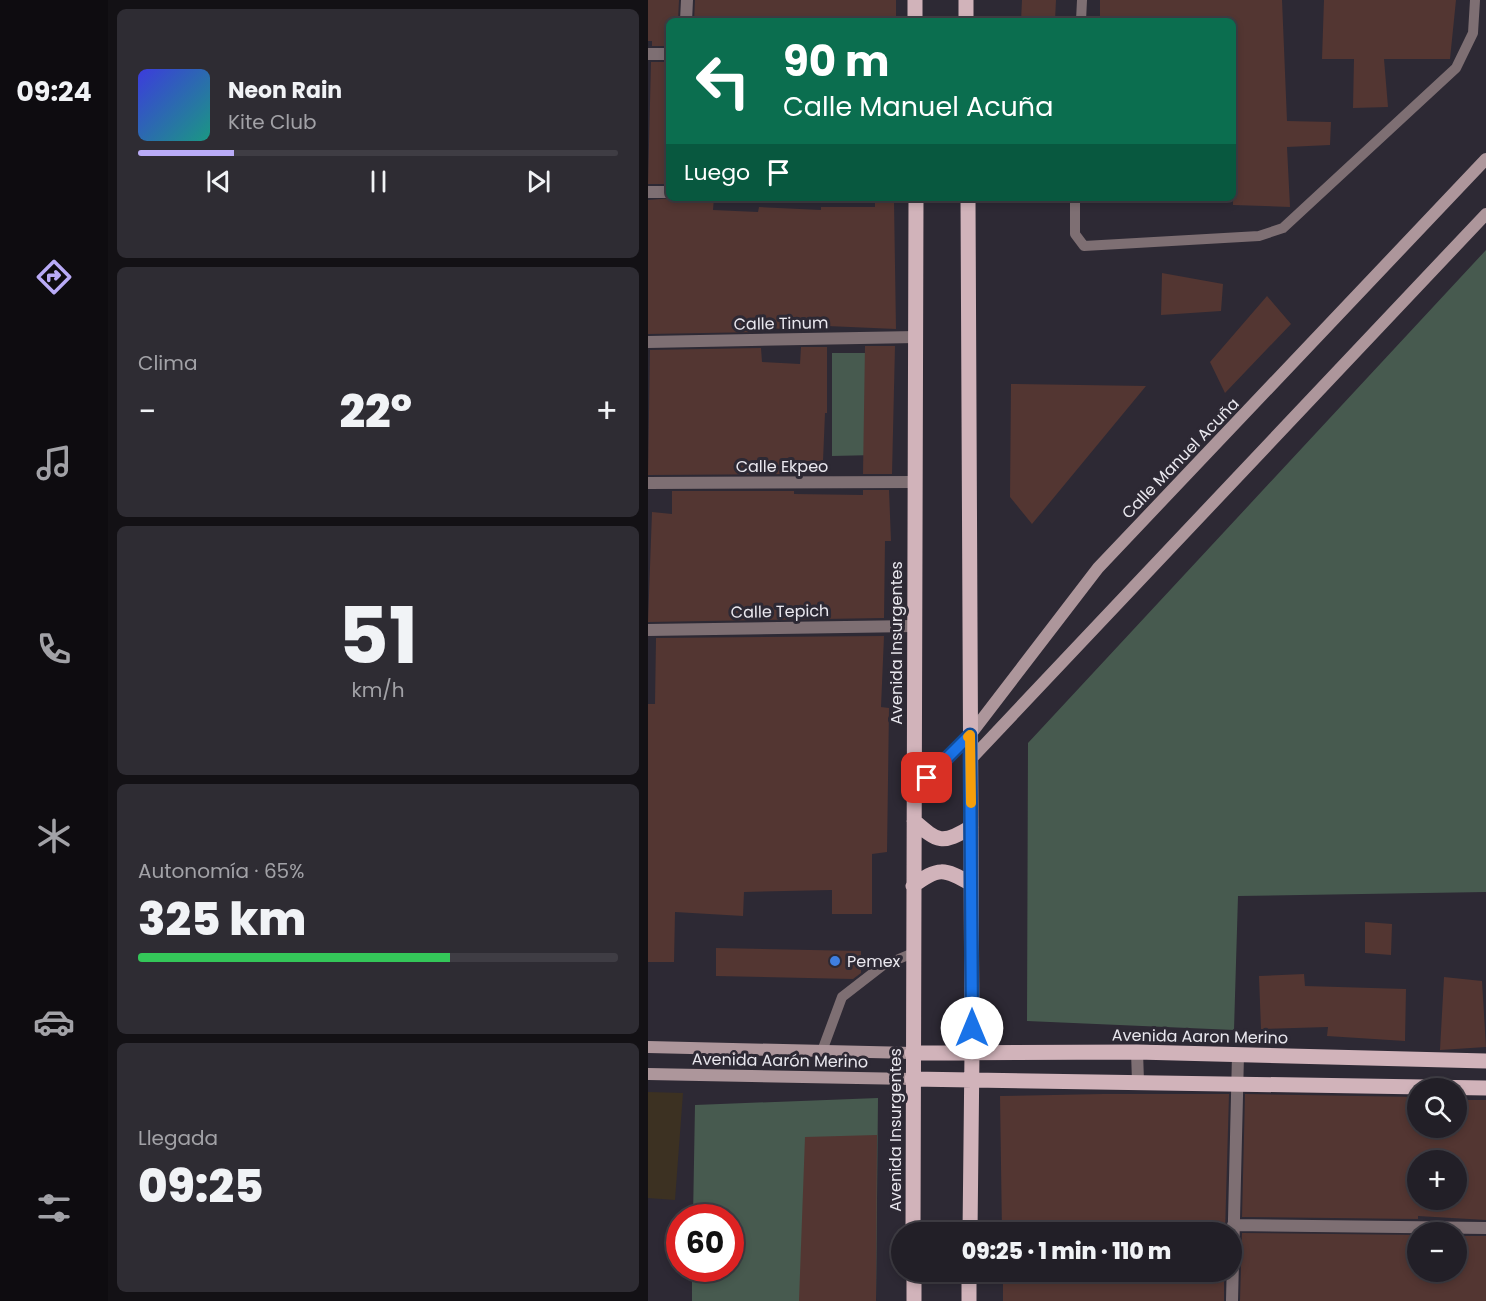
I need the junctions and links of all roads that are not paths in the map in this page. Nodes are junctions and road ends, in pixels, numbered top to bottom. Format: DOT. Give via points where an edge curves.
graph roads {
  1 [pos="687,0"];
  2 [pos="915,0"];
  3 [pos="966,0"];
  4 [pos="1082,0"];
  5 [pos="1474,0"];
  6 [pos="686,18"];
  7 [pos="915,18"];
  8 [pos="966,18"];
  9 [pos="1081,18"];
  10 [pos="648,54"];
  11 [pos="666,54"];
  12 [pos="1486,159"];
  13 [pos="648,192"];
  14 [pos="666,192"];
  15 [pos="916,201"];
  16 [pos="968,201"];
  17 [pos="1075,201"];
  18 [pos="1486,214"];
  19 [pos="916,337"];
  20 [pos="648,342"];
  21 [pos="916,482"];
  22 [pos="648,483"];
  23 [pos="913,626"];
  24 [pos="648,630"];
  25 [pos="970,735"];
  26 [pos="970,760"];
  27 [pos="913,792"];
  28 [pos="914,821"];
  29 [pos="971,827"];
  30 [pos="971,884"];
  31 [pos="913,886"];
  32 [pos="913,953"];
  33 [pos="648,1047"];
  34 [pos="822,1051"];
  35 [pos="972,1052"];
  36 [pos="1137,1052"];
  37 [pos="912,1053"];
  38 [pos="1238,1055"];
  39 [pos="1486,1061"];
  40 [pos="648,1074"];
  41 [pos="972,1078"];
  42 [pos="912,1079"];
  43 [pos="1138,1081"];
  44 [pos="1237,1083"];
  45 [pos="1486,1088"];
  46 [pos="914,1222"];
  47 [pos="970,1222"];
  48 [pos="1233,1222"];
  49 [pos="1242,1225"];
  50 [pos="1486,1228"];
  51 [pos="914,1282"];
  52 [pos="969,1282"];
  53 [pos="1232,1282"];
  54 [pos="914,1301"];
  55 [pos="969,1301"];
  56 [pos="1232,1301"];
  1 -- 6 [label="street"];
  2 -- 7 [label="main road"];
  3 -- 8 [label="main road"];
  4 -- 9 [label="lane"];
  5 -- 17 [label="lane" via="1473,33 1456,68 1283,228 1258,236 1084,246 1075,234"];
  10 -- 11 [label="street"];
  12 -- 25 [label="main road, Calle Manuel Acuña" via="1098,568"];
  13 -- 14 [label="street"];
  15 -- 19 [label="main road, Avenida Insurgentes"];
  16 -- 25 [label="main road"];
  18 -- 26 [label="main road"];
  19 -- 20 [label="street, Calle Tinum"];
  19 -- 21 [label="main road, Avenida Insurgentes"];
  21 -- 22 [label="street, Calle Ekpeo"];
  21 -- 23 [label="main road, Avenida Insurgentes"];
  23 -- 24 [label="street, Calle Tepich"];
  23 -- 27 [label="main road, Avenida Insurgentes"];
  25 -- 26 [label="main road"];
  25 -- 27 [label="main road, Calle Manuel Acuña"];
  26 -- 29 [label="main road"];
  27 -- 28 [label="main road, Avenida Insurgentes"];
  28 -- 29 [label="main road" via="941,840 952,839"];
  28 -- 31 [label="main road, Avenida Insurgentes"];
  29 -- 30 [label="main road"];
  30 -- 31 [label="main road" via="942,871 932,872"];
  30 -- 35 [label="main road"];
  31 -- 32 [label="main road, Avenida Insurgentes"];
  32 -- 34 [label="lane" via="882,966 842,997"];
  32 -- 37 [label="main road, Avenida Insurgentes"];
  33 -- 34 [label="main road, Avenida Aarón Merino"];
  34 -- 37 [label="main road, Avenida Aarón Merino"];
  35 -- 36 [label="main road, Avenida Aaron Merino"];
  35 -- 37 [label="main road, Avenida Aaron Merino"];
  35 -- 41 [label="main road"];
  36 -- 38 [label="main road, Avenida Aaron Merino"];
  36 -- 43 [label="street"];
  37 -- 42 [label="main road, Avenida Insurgentes"];
  38 -- 39 [label="main road, Avenida Aaron Merino"];
  38 -- 44 [label="street"];
  40 -- 42 [label="main road, Avenida Aarón Merino"];
  41 -- 42 [label="main road"];
  41 -- 43 [label="main road"];
  41 -- 47 [label="main road"];
  42 -- 46 [label="main road, Avenida Insurgentes"];
  43 -- 44 [label="main road"];
  44 -- 45 [label="main road"];
  44 -- 48 [label="street"];
  49 -- 50 [label="street"];
  51 -- 54 [label="main road"];
  52 -- 55 [label="main road"];
  53 -- 56 [label="street"];
}
